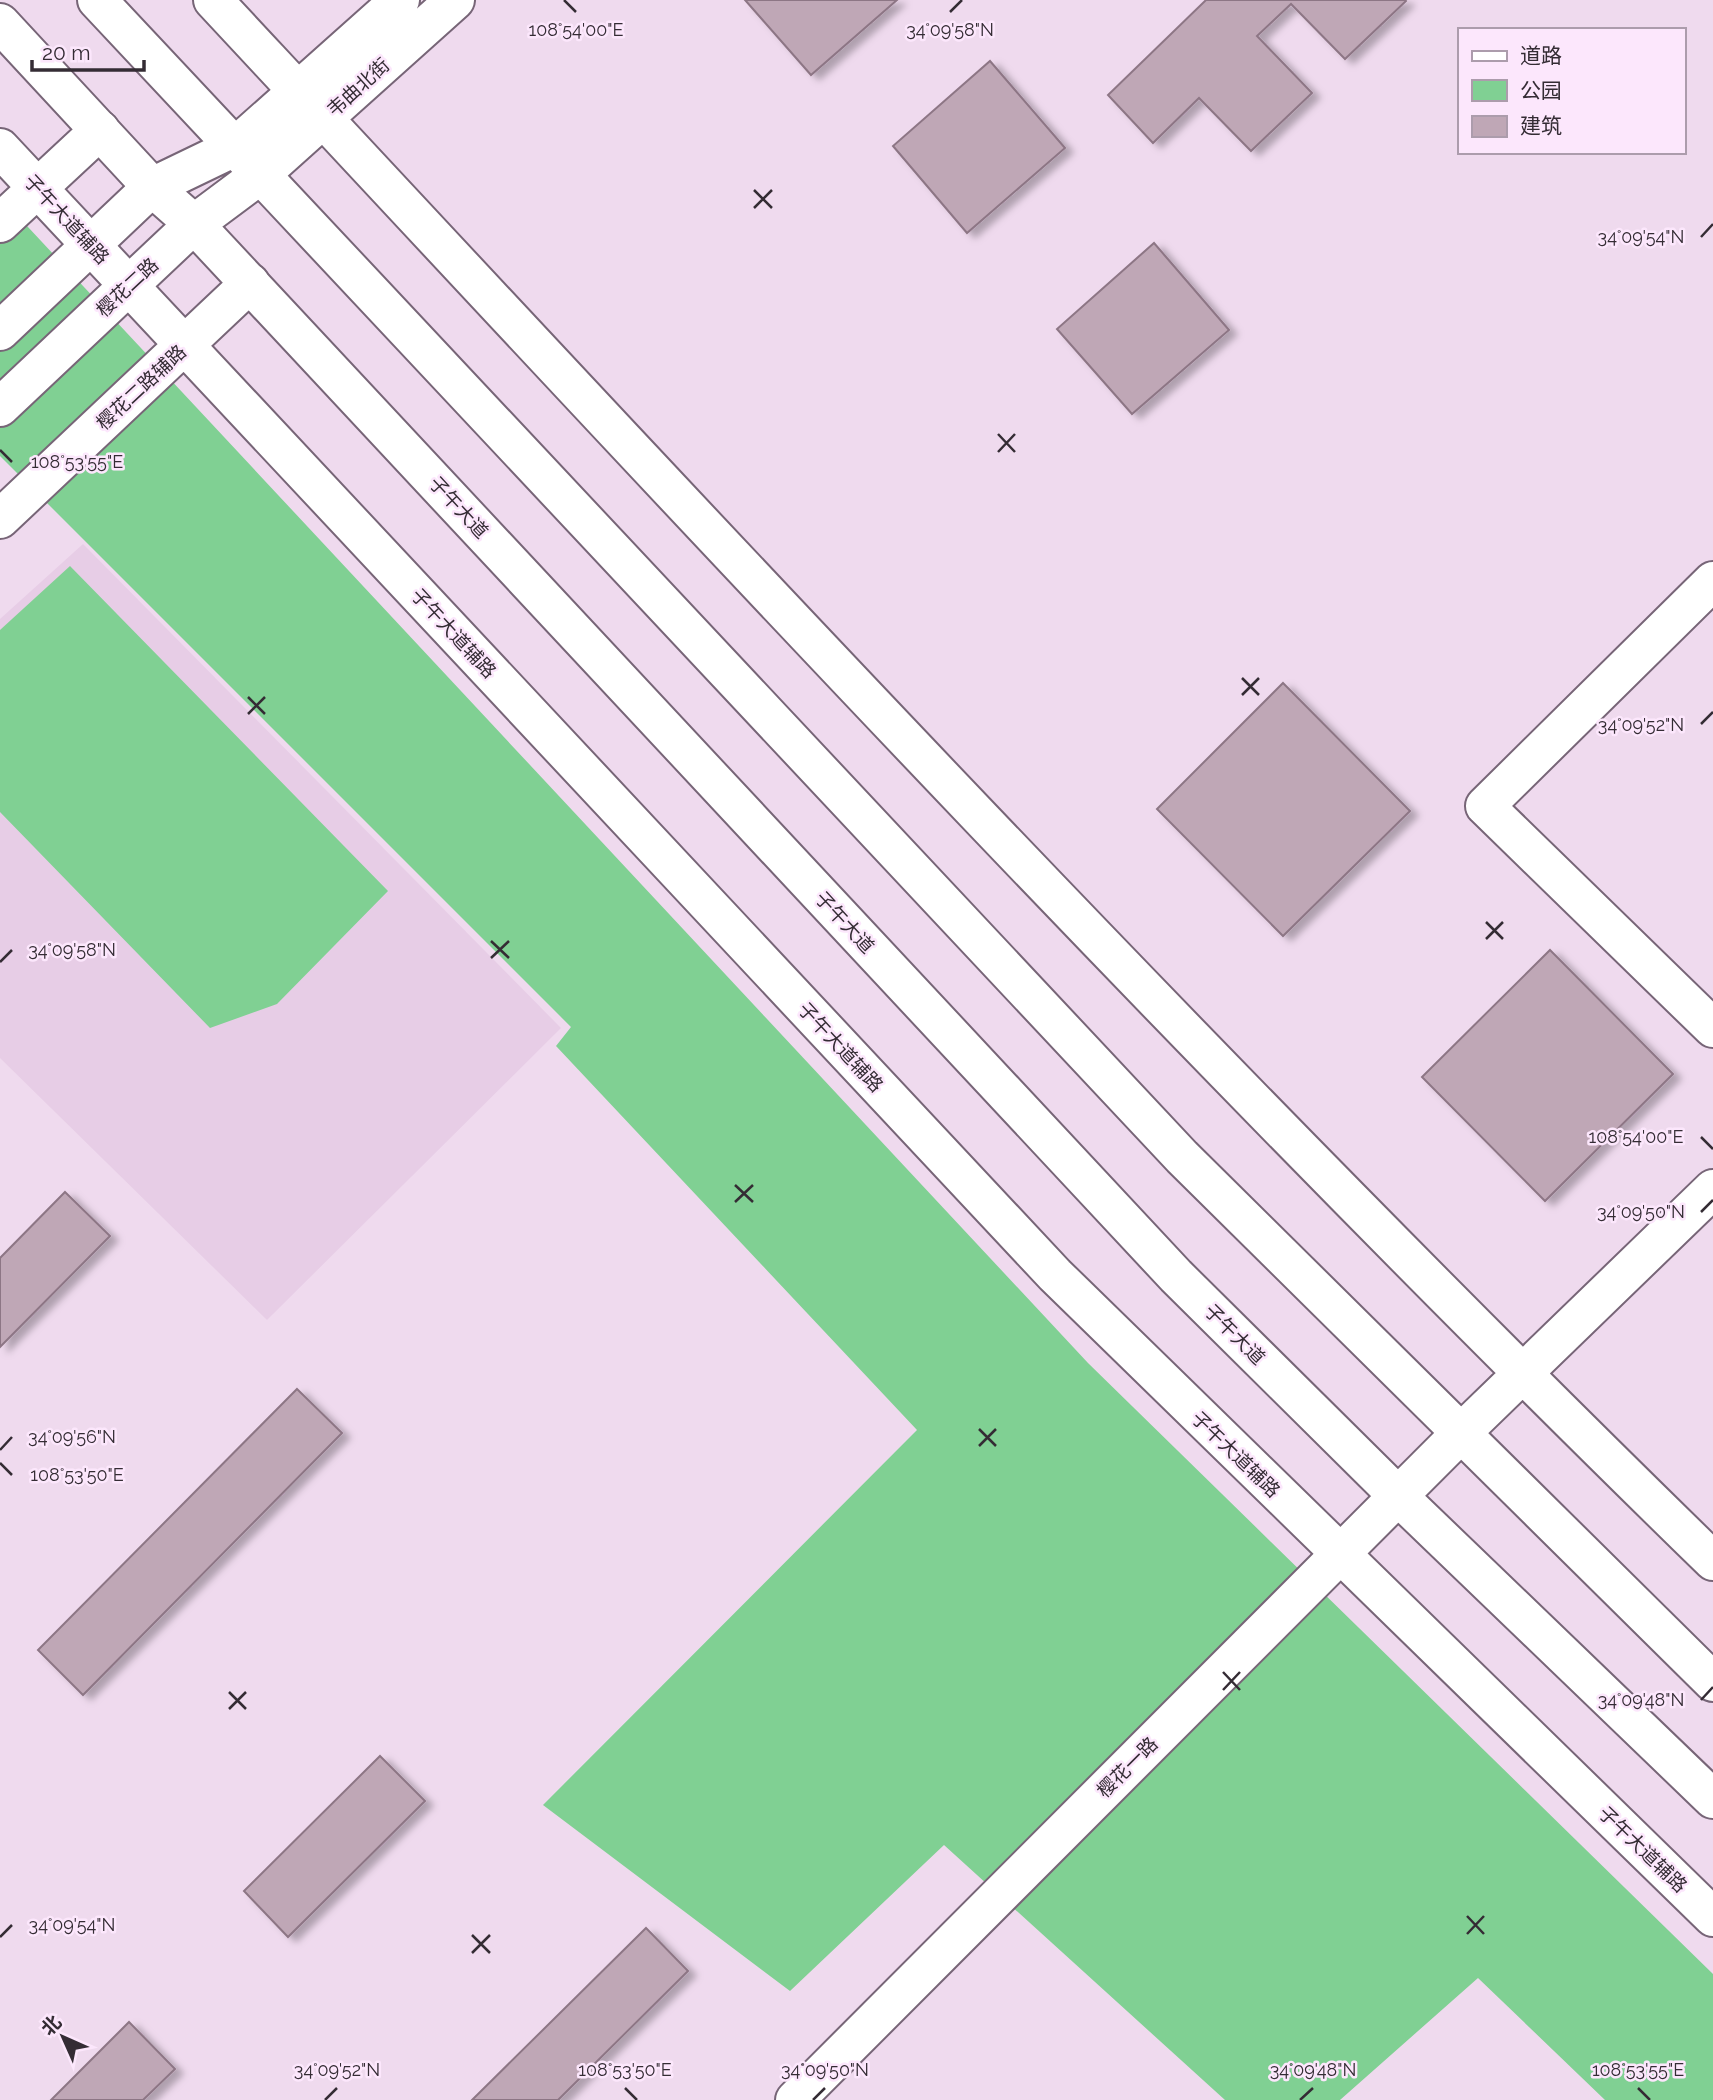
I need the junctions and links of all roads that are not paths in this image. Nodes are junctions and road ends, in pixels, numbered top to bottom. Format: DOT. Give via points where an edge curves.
graph roads {
  1 [pos="97,0"];
  2 [pos="213,0"];
  3 [pos="400,0"];
  4 [pos="455,0"];
  5 [pos="0,23"];
  6 [pos="311,104"];
  7 [pos="100,130"];
  8 [pos="0,148"];
  9 [pos="248,161"];
  10 [pos="152,187"];
  11 [pos="38,188"];
  12 [pos="0,223"];
  13 [pos="194,224"];
  14 [pos="91,245"];
  15 [pos="250,283"];
  16 [pos="129,286"];
  17 [pos="0,331"];
  18 [pos="185,345"];
  19 [pos="0,407"];
  20 [pos="0,519"];
  21 [pos="1713,581"];
  22 [pos="1713,1028"];
  23 [pos="1713,1189"];
  24 [pos="1523,1375"];
  25 [pos="1460,1434"];
  26 [pos="1398,1496"];
  27 [pos="1339,1555"];
  28 [pos="1713,1561"];
  29 [pos="1713,1682"];
  30 [pos="1713,1799"];
  31 [pos="1713,1917"];
  32 [pos="795,2100"];
  1 -- 9 [label="street"];
  2 -- 6 [label="street"];
  3 -- 6 [label="street, 韦曲北街"];
  4 -- 6 [label="street, 韦曲北街"];
  5 -- 7 [label="street, 子午大道"];
  6 -- 9 [label="street, 韦曲北街"];
  6 -- 24 [label="street" via="1192,1040"];
  7 -- 10 [label="street, 子午大道"];
  7 -- 11 [label="street"];
  8 -- 11 [label="street, 子午大道辅路"];
  9 -- 10 [label="street"];
  9 -- 13 [label="street, 樱花二路"];
  9 -- 25 [label="street" via="1182,1157"];
  10 -- 13 [label="street, 子午大道"];
  10 -- 14 [label="street"];
  11 -- 12 [label="street"];
  11 -- 14 [label="street, 子午大道辅路"];
  13 -- 15 [label="street, 子午大道"];
  13 -- 16 [label="street, 樱花二路"];
  14 -- 16 [label="street, 子午大道辅路"];
  14 -- 17 [label="street"];
  15 -- 18 [label="street, 樱花二路辅路"];
  15 -- 26 [label="street, 子午大道" via="1176,1276"];
  16 -- 18 [label="street, 子午大道辅路"];
  16 -- 19 [label="street, 樱花二路"];
  18 -- 20 [label="street, 樱花二路辅路"];
  18 -- 27 [label="street, 子午大道辅路" via="1055,1275"];
  21 -- 22 [label="street" via="1485,806"];
  23 -- 24 [label="street, 樱花一路"];
  24 -- 25 [label="street, 樱花一路"];
  24 -- 28 [label="street"];
  25 -- 26 [label="street, 樱花一路"];
  25 -- 29 [label="street"];
  26 -- 27 [label="street, 樱花一路"];
  26 -- 30 [label="street, 子午大道"];
  27 -- 31 [label="street, 子午大道辅路"];
  27 -- 32 [label="street, 樱花一路"];
}
